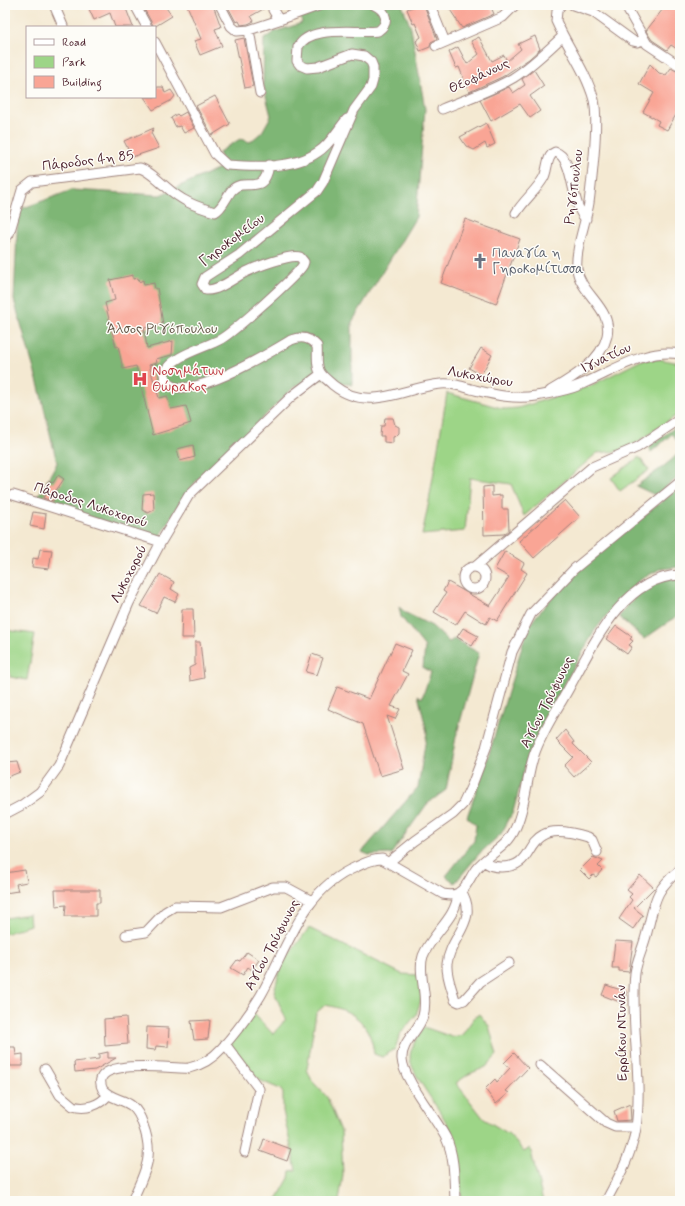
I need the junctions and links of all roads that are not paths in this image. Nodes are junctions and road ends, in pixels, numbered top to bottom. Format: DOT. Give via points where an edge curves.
graph roads {
  1 [pos="54,5"];
  2 [pos="135,5"];
  3 [pos="220,5"];
  4 [pos="273,5"];
  5 [pos="321,5"];
  6 [pos="374,5"];
  7 [pos="430,5"];
  8 [pos="515,5"];
  9 [pos="574,5"];
  10 [pos="625,5"];
  11 [pos="558,6"];
  12 [pos="279,20"];
  13 [pos="63,26"];
  14 [pos="146,26"];
  15 [pos="249,30"];
  16 [pos="563,36"];
  17 [pos="644,40"];
  18 [pos="156,44"];
  19 [pos="680,66"];
  20 [pos="260,93"];
  21 [pos="442,109"];
  22 [pos="354,110"];
  23 [pos="269,165"];
  24 [pos="516,213"];
  25 [pos="586,219"];
  26 [pos="5,239"];
  27 [pos="680,354"];
  28 [pos="321,374"];
  29 [pos="545,394"];
  30 [pos="680,419"];
  31 [pos="680,482"];
  32 [pos="13,495"];
  33 [pos="161,542"];
  34 [pos="475,568"];
  35 [pos="680,575"];
  36 [pos="5,814"];
  37 [pos="597,852"];
  38 [pos="389,862"];
  39 [pos="484,862"];
  40 [pos="680,870"];
  41 [pos="459,892"];
  42 [pos="312,901"];
  43 [pos="126,935"];
  44 [pos="509,963"];
  45 [pos="225,1044"];
  46 [pos="540,1065"];
  47 [pos="45,1069"];
  48 [pos="108,1095"];
  49 [pos="636,1127"];
  50 [pos="245,1152"];
  51 [pos="132,1201"];
  52 [pos="455,1201"];
  53 [pos="606,1201"];
  1 -- 13 [label="street"];
  2 -- 14 [label="street"];
  3 -- 15 [label="street" via="235,30"];
  4 -- 12 [label="street"];
  5 -- 12 [label="street"];
  6 -- 22 [label="street, Γηροκομείου" via="380,8 386,17 386,22 378,32 337,30 306,38 297,50 300,65 309,69 352,54 368,58 373,67 374,80"];
  7 -- 8 [label="street" via="440,44 503,17"];
  9 -- 17 [label="street" via="593,12 633,41"];
  10 -- 17 [label="street"];
  11 -- 16 [label="street, Ρηγόπουλου" via="555,19"];
  12 -- 15 [label="street"];
  15 -- 20 [label="street"];
  16 -- 21 [label="street, Θεοφάνους" via="528,68 514,77"];
  16 -- 25 [label="street, Ρηγόπουλου" via="586,78 595,105 594,149"];
  17 -- 19 [label="street" via="656,52"];
  18 -- 23 [label="street" via="215,154 227,165"];
  22 -- 23 [label="street" via="319,152 295,162"];
  22 -- 28 [label="street, Γηροκομείου" via="323,182 316,191 239,255 204,277 202,284 206,290 214,289 247,271 292,256 302,259 302,269 230,333 171,364 164,373 167,382 175,388 209,382 231,374 291,340 303,337 317,346 317,362"];
  23 -- 26 [label="street, Πάροδος 4η 85" via="266,179 261,183 236,187 215,212 192,206 155,176 140,168 32,182 22,190 9,234"];
  24 -- 25 [label="street" via="541,182 549,157 555,152 561,155 566,164 579,209"];
  25 -- 29 [label="street, Ρηγόπουλου" via="577,270 582,283 606,318 607,337 592,361"];
  27 -- 29 [label="street, Ιγνατίου" via="643,356 581,385"];
  28 -- 29 [label="street, Λυκοχώρου" via="342,390 372,398 386,398 446,383 513,398"];
  28 -- 33 [label="street, Λυκοχορού" via="292,396 195,488"];
  30 -- 34 [label="street" via="638,447 592,467"];
  31 -- 38 [label="street" via="574,569 531,614 512,652 486,748 462,804 453,814"];
  32 -- 33 [label="street, Πάροδος Λυκοχορού"];
  33 -- 36 [label="street, Λυκοχορού" via="119,627 59,766 40,792"];
  35 -- 39 [label="street, Αγίου Τρύφωνος" via="658,578 643,586 623,605 597,637 542,737 534,756 518,822 512,835 502,848"];
  37 -- 39 [label="street" via="588,837 553,832 539,837 524,858 513,866 491,866"];
  38 -- 41 [label="street, Αγίου Τρύφωνος" via="441,892 451,895"];
  38 -- 42 [label="street, Αγίου Τρύφωνος" via="375,860 342,873 330,880"];
  39 -- 41 [label="street, Αγίου Τρύφωνος"];
  40 -- 49 [label="street, Ερρίκου Ντυνάν" via="657,894 636,968"];
  41 -- 44 [label="street" via="466,899 468,909 447,962 455,1000 464,1000 480,982"];
  41 -- 52 [label="street" via="454,910 424,955 423,1017 406,1044 402,1058 410,1080 437,1121 450,1147"];
  42 -- 43 [label="street" via="286,887 273,887 221,907 175,906 164,912 146,932"];
  42 -- 45 [label="street, Αγίου Τρύφωνος" via="258,1000"];
  45 -- 48 [label="street, Αγίου Τρύφωνος" via="210,1060 188,1068 130,1066 110,1071 104,1076 101,1084 102,1090"];
  45 -- 50 [label="street" via="259,1089"];
  46 -- 49 [label="street" via="606,1123 615,1127"];
  47 -- 48 [label="street" via="60,1095 73,1106 94,1106"];
  48 -- 51 [label="street" via="136,1110 149,1146 147,1164"];
  49 -- 53 [label="street, Ερρίκου Ντυνάν" via="624,1167"];
}
